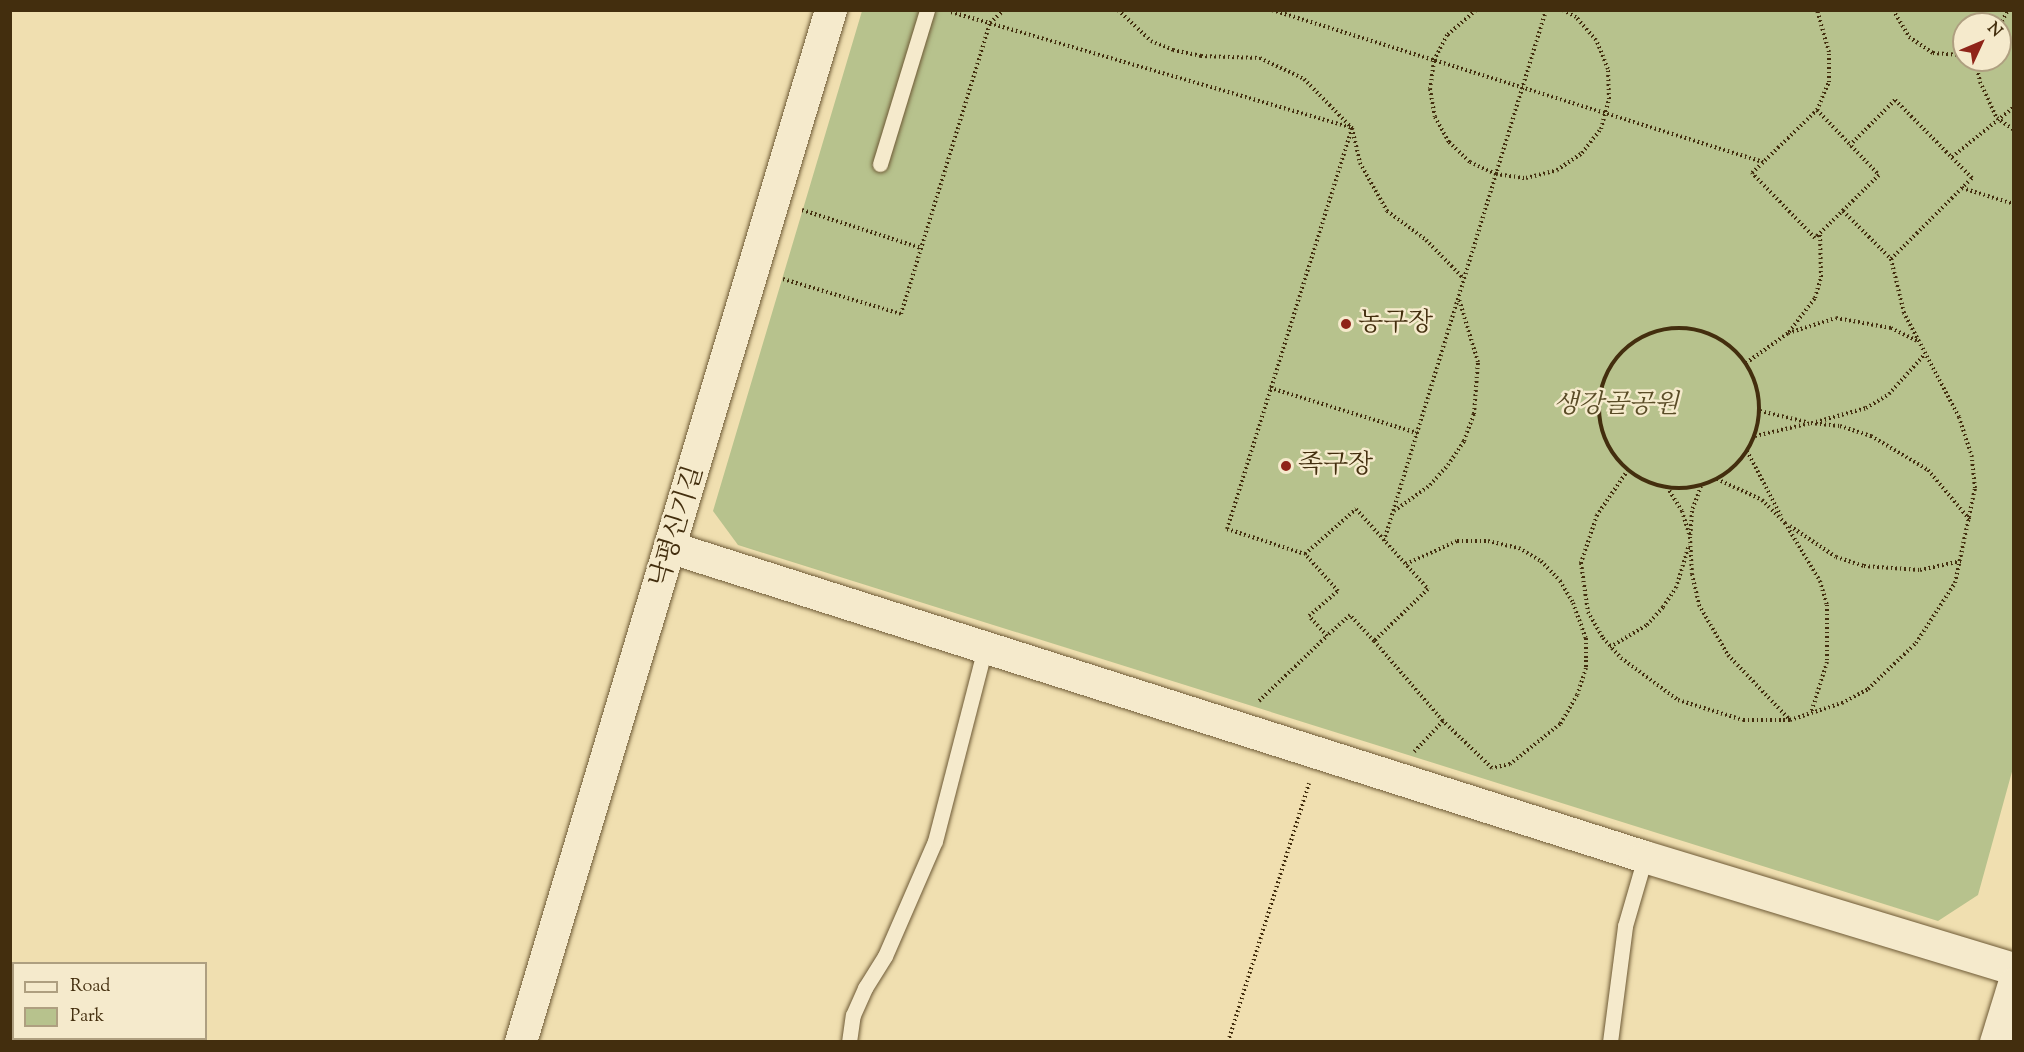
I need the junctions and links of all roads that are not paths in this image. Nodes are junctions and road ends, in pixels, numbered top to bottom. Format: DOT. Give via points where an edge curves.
graph roads {
  1 [pos="831,10"];
  2 [pos="927,10"];
  3 [pos="880,164"];
  4 [pos="672,548"];
  5 [pos="985,647"];
  6 [pos="1645,857"];
  7 [pos="2013,969"];
  8 [pos="2013,984"];
  9 [pos="521,1041"];
  10 [pos="849,1041"];
  11 [pos="1610,1041"];
  12 [pos="1996,1041"];
  1 -- 4 [label="street, 낙평신기길"];
  2 -- 3 [label="lane"];
  4 -- 5 [label="street"];
  4 -- 9 [label="street, 낙평신기길"];
  5 -- 6 [label="street"];
  5 -- 10 [label="lane" via="935,841 885,956 853,1015"];
  6 -- 7 [label="street"];
  6 -- 11 [label="lane" via="1625,926"];
  8 -- 12 [label="street"];
}
